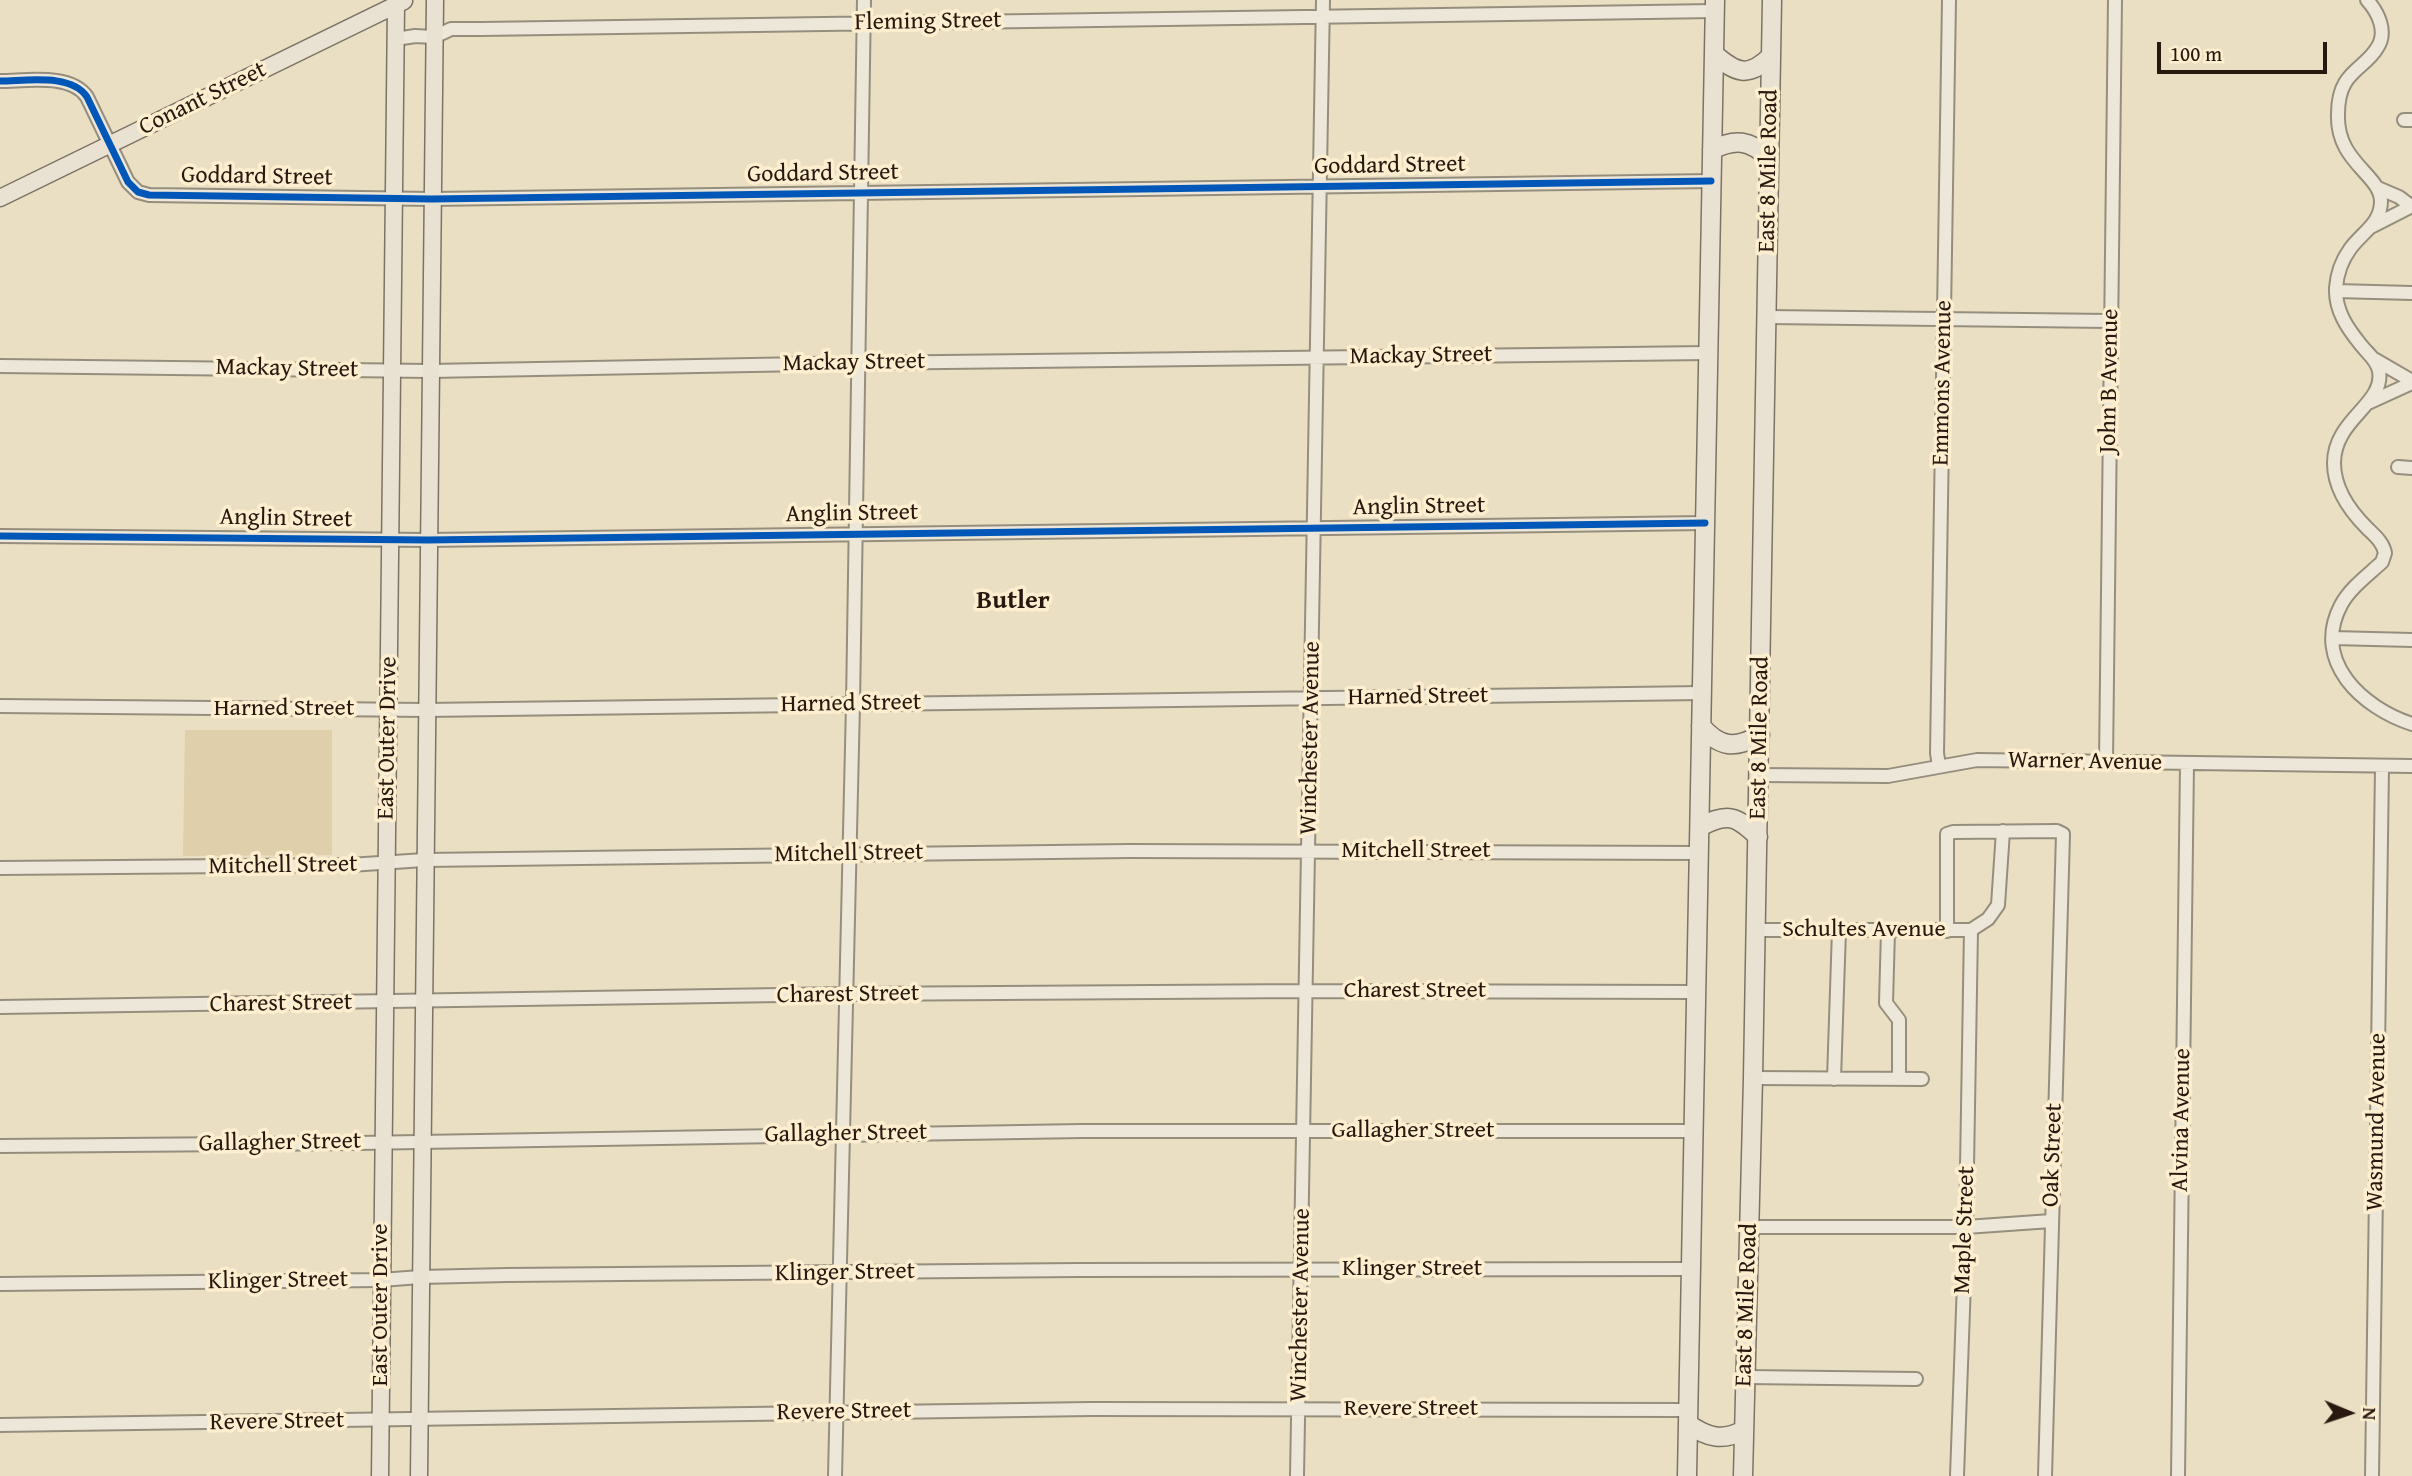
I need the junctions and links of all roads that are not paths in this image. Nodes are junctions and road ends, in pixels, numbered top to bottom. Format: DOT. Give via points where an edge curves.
graph roads {
  1 [pos="435,0"];
  2 [pos="864,0"];
  3 [pos="1323,0"];
  4 [pos="1772,0"];
  5 [pos="1948,0"];
  6 [pos="2115,0"];
  7 [pos="2367,0"];
  8 [pos="399,2"];
  9 [pos="1715,5"];
  10 [pos="1323,16"];
  11 [pos="864,23"];
  12 [pos="434,37"];
  13 [pos="396,40"];
  14 [pos="1714,54"];
  15 [pos="1770,57"];
  16 [pos="0,81"];
  17 [pos="110,144"];
  18 [pos="1712,150"];
  19 [pos="1769,158"];
  20 [pos="1711,181"];
  21 [pos="2373,183"];
  22 [pos="1320,186"];
  23 [pos="861,192"];
  24 [pos="0,198"];
  25 [pos="394,199"];
  26 [pos="432,199"];
  27 [pos="2412,206"];
  28 [pos="2370,227"];
  29 [pos="2336,291"];
  30 [pos="2412,293"];
  31 [pos="1767,317"];
  32 [pos="1943,320"];
  33 [pos="2110,321"];
  34 [pos="1708,353"];
  35 [pos="1317,357"];
  36 [pos="2374,359"];
  37 [pos="859,363"];
  38 [pos="0,366"];
  39 [pos="392,370"];
  40 [pos="430,371"];
  41 [pos="2412,382"];
  42 [pos="2368,403"];
  43 [pos="2398,467"];
  44 [pos="2412,468"];
  45 [pos="1705,523"];
  46 [pos="1315,527"];
  47 [pos="856,534"];
  48 [pos="0,536"];
  49 [pos="390,540"];
  50 [pos="428,540"];
  51 [pos="2333,638"];
  52 [pos="2412,640"];
  53 [pos="1702,693"];
  54 [pos="1312,698"];
  55 [pos="853,704"];
  56 [pos="0,706"];
  57 [pos="388,710"];
  58 [pos="426,710"];
  59 [pos="2412,724"];
  60 [pos="1701,726"];
  61 [pos="1760,735"];
  62 [pos="2106,762"];
  63 [pos="2186,764"];
  64 [pos="1939,766"];
  65 [pos="2412,766"];
  66 [pos="2382,768"];
  67 [pos="1759,775"];
  68 [pos="1700,827"];
  69 [pos="2003,831"];
  70 [pos="1758,837"];
  71 [pos="1310,851"];
  72 [pos="1699,853"];
  73 [pos="850,854"];
  74 [pos="425,860"];
  75 [pos="386,864"];
  76 [pos="0,868"];
  77 [pos="1756,930"];
  78 [pos="1839,930"];
  79 [pos="1971,930"];
  80 [pos="1888,931"];
  81 [pos="1947,931"];
  82 [pos="1307,991"];
  83 [pos="1696,992"];
  84 [pos="847,994"];
  85 [pos="423,1001"];
  86 [pos="385,1003"];
  87 [pos="0,1007"];
  88 [pos="1753,1078"];
  89 [pos="1834,1079"];
  90 [pos="1899,1079"];
  91 [pos="1922,1080"];
  92 [pos="1304,1130"];
  93 [pos="1693,1131"];
  94 [pos="843,1134"];
  95 [pos="421,1140"];
  96 [pos="383,1142"];
  97 [pos="0,1146"];
  98 [pos="2051,1221"];
  99 [pos="1749,1227"];
  100 [pos="1966,1227"];
  101 [pos="1690,1269"];
  102 [pos="1301,1270"];
  103 [pos="840,1273"];
  104 [pos="421,1277"];
  105 [pos="382,1280"];
  106 [pos="0,1284"];
  107 [pos="1745,1377"];
  108 [pos="1916,1378"];
  109 [pos="1299,1409"];
  110 [pos="836,1412"];
  111 [pos="1688,1417"];
  112 [pos="419,1419"];
  113 [pos="380,1421"];
  114 [pos="0,1425"];
  115 [pos="1744,1430"];
  116 [pos="380,1476"];
  117 [pos="419,1476"];
  118 [pos="835,1476"];
  119 [pos="1297,1476"];
  120 [pos="1687,1476"];
  121 [pos="1743,1476"];
  122 [pos="1957,1476"];
  123 [pos="2045,1476"];
  124 [pos="2178,1476"];
  125 [pos="2372,1476"];
  1 -- 12 [label="main road, East Outer Drive"];
  2 -- 11 [label="street"];
  3 -- 10 [label="street, Winchester Avenue"];
  4 -- 15 [label="highway, East 8 Mile Road"];
  5 -- 32 [label="street, Emmons Avenue"];
  6 -- 33 [label="street, John B Avenue"];
  7 -- 21 [label="street" via="2379,16 2380,41 2343,86 2338,125 2347,152"];
  8 -- 13 [label="main road, East Outer Drive"];
  8 -- 17 [label="main road, Conant Street"];
  9 -- 10 [label="street, Fleming Street"];
  9 -- 14 [label="highway"];
  10 -- 11 [label="street, Fleming Street"];
  10 -- 22 [label="street, Winchester Avenue"];
  11 -- 12 [label="street, Fleming Street" via="450,29"];
  11 -- 23 [label="street"];
  12 -- 13 [label="street, Fleming Street"];
  12 -- 26 [label="main road, East Outer Drive"];
  13 -- 25 [label="main road, East Outer Drive"];
  14 -- 15 [label="highway" via="1732,68 1748,71"];
  14 -- 18 [label="highway"];
  15 -- 19 [label="highway, East 8 Mile Road"];
  16 -- 17 [label="street, Goddard Street" via="73,83 87,97"];
  17 -- 24 [label="main road, Conant Street"];
  17 -- 25 [label="street, Goddard Street" via="128,182 143,194"];
  18 -- 19 [label="highway" via="1738,141 1752,144"];
  18 -- 20 [label="highway"];
  19 -- 31 [label="highway, East 8 Mile Road"];
  20 -- 22 [label="street, Goddard Street"];
  20 -- 34 [label="highway"];
  21 -- 27 [label="street"];
  21 -- 28 [label="street" via="2381,195 2380,213"];
  22 -- 23 [label="street, Goddard Street"];
  22 -- 35 [label="street, Winchester Avenue"];
  23 -- 26 [label="street, Goddard Street"];
  23 -- 37 [label="street"];
  25 -- 26 [label="street, Goddard Street"];
  25 -- 39 [label="main road, East Outer Drive"];
  26 -- 40 [label="main road, East Outer Drive"];
  27 -- 28 [label="street"];
  28 -- 29 [label="street" via="2344,259"];
  29 -- 30 [label="street"];
  29 -- 36 [label="street" via="2341,315"];
  31 -- 32 [label="street"];
  31 -- 61 [label="highway, East 8 Mile Road"];
  32 -- 33 [label="street"];
  32 -- 64 [label="street, Emmons Avenue"];
  33 -- 62 [label="street, John B Avenue"];
  34 -- 35 [label="street, Mackay Street"];
  34 -- 45 [label="highway"];
  35 -- 37 [label="street, Mackay Street"];
  35 -- 46 [label="street, Winchester Avenue"];
  36 -- 41 [label="street"];
  36 -- 42 [label="street" via="2379,386"];
  37 -- 40 [label="street, Mackay Street"];
  37 -- 47 [label="street"];
  38 -- 39 [label="street, Mackay Street"];
  39 -- 40 [label="street, Mackay Street"];
  39 -- 49 [label="main road, East Outer Drive"];
  40 -- 50 [label="main road, East Outer Drive"];
  41 -- 42 [label="street"];
  42 -- 51 [label="street" via="2341,435 2335,452 2335,477 2343,499 2385,553 2382,562 2342,603"];
  43 -- 44 [label="street"];
  45 -- 46 [label="street, Anglin Street"];
  45 -- 53 [label="highway"];
  46 -- 47 [label="street, Anglin Street"];
  46 -- 54 [label="street, Winchester Avenue"];
  47 -- 50 [label="street, Anglin Street"];
  47 -- 55 [label="street"];
  48 -- 49 [label="street, Anglin Street"];
  49 -- 50 [label="street, Anglin Street"];
  49 -- 57 [label="main road, East Outer Drive"];
  50 -- 58 [label="main road, East Outer Drive"];
  51 -- 52 [label="street"];
  51 -- 59 [label="street" via="2335,660 2359,695"];
  53 -- 54 [label="street, Harned Street"];
  53 -- 60 [label="highway"];
  54 -- 55 [label="street, Harned Street"];
  54 -- 71 [label="street, Winchester Avenue"];
  55 -- 58 [label="street, Harned Street"];
  55 -- 73 [label="street"];
  56 -- 57 [label="street, Harned Street"];
  57 -- 58 [label="street, Harned Street"];
  57 -- 75 [label="main road, East Outer Drive"];
  58 -- 74 [label="main road, East Outer Drive"];
  60 -- 61 [label="highway" via="1726,744 1742,744"];
  60 -- 68 [label="highway"];
  61 -- 67 [label="highway, East 8 Mile Road"];
  62 -- 63 [label="street, Warner Avenue"];
  62 -- 64 [label="street, Warner Avenue" via="1977,760"];
  63 -- 66 [label="street, Warner Avenue"];
  63 -- 124 [label="street, Alvina Avenue"];
  64 -- 67 [label="street, Warner Avenue" via="1888,776"];
  65 -- 66 [label="street, Warner Avenue"];
  66 -- 125 [label="street, Wasmund Avenue"];
  67 -- 70 [label="highway, East 8 Mile Road"];
  68 -- 70 [label="highway" via="1732,818"];
  68 -- 72 [label="highway"];
  69 -- 79 [label="street" via="1998,905"];
  69 -- 81 [label="street" via="1947,834"];
  69 -- 98 [label="street, Oak Street" via="2063,834"];
  70 -- 77 [label="highway, East 8 Mile Road"];
  71 -- 72 [label="street, Mitchell Street"];
  71 -- 73 [label="street, Mitchell Street"];
  71 -- 82 [label="street, Winchester Avenue"];
  72 -- 83 [label="highway"];
  73 -- 74 [label="street, Mitchell Street"];
  73 -- 84 [label="street"];
  74 -- 75 [label="street, Mitchell Street"];
  74 -- 85 [label="main road, East Outer Drive"];
  75 -- 76 [label="street, Mitchell Street"];
  75 -- 86 [label="main road, East Outer Drive"];
  77 -- 78 [label="street, Schultes Avenue"];
  77 -- 88 [label="highway, East 8 Mile Road"];
  78 -- 80 [label="street, Schultes Avenue"];
  78 -- 89 [label="street"];
  79 -- 81 [label="street, Schultes Avenue"];
  79 -- 100 [label="street, Maple Street"];
  80 -- 81 [label="street, Schultes Avenue"];
  80 -- 90 [label="street" via="1886,1003 1899,1020"];
  82 -- 83 [label="street, Charest Street"];
  82 -- 84 [label="street, Charest Street"];
  82 -- 92 [label="street, Winchester Avenue"];
  83 -- 93 [label="highway"];
  84 -- 85 [label="street, Charest Street"];
  84 -- 94 [label="street"];
  85 -- 86 [label="street, Charest Street"];
  85 -- 95 [label="main road, East Outer Drive"];
  86 -- 87 [label="street, Charest Street"];
  86 -- 96 [label="main road, East Outer Drive"];
  88 -- 89 [label="street"];
  88 -- 99 [label="highway, East 8 Mile Road"];
  89 -- 90 [label="street"];
  90 -- 91 [label="street"];
  92 -- 93 [label="street, Gallagher Street"];
  92 -- 94 [label="street, Gallagher Street"];
  92 -- 102 [label="street, Winchester Avenue"];
  93 -- 101 [label="highway"];
  94 -- 95 [label="street, Gallagher Street"];
  94 -- 103 [label="street"];
  95 -- 96 [label="street, Gallagher Street"];
  95 -- 104 [label="main road, East Outer Drive"];
  96 -- 97 [label="street, Gallagher Street"];
  96 -- 105 [label="main road, East Outer Drive"];
  98 -- 100 [label="street"];
  98 -- 123 [label="street, Oak Street"];
  99 -- 100 [label="street"];
  99 -- 107 [label="highway, East 8 Mile Road"];
  100 -- 122 [label="street, Maple Street"];
  101 -- 102 [label="street, Klinger Street"];
  101 -- 111 [label="highway"];
  102 -- 103 [label="street, Klinger Street"];
  102 -- 109 [label="street, Winchester Avenue"];
  103 -- 104 [label="street, Klinger Street"];
  103 -- 110 [label="street"];
  104 -- 105 [label="street, Klinger Street"];
  104 -- 112 [label="main road, East Outer Drive"];
  105 -- 106 [label="street, Klinger Street"];
  105 -- 113 [label="main road, East Outer Drive"];
  107 -- 108 [label="street"];
  107 -- 115 [label="highway, East 8 Mile Road"];
  109 -- 110 [label="street, Revere Street"];
  109 -- 111 [label="street, Revere Street"];
  109 -- 119 [label="street, Winchester Avenue"];
  110 -- 112 [label="street, Revere Street"];
  110 -- 118 [label="street"];
  111 -- 115 [label="highway" via="1703,1434 1719,1438"];
  111 -- 120 [label="highway"];
  112 -- 113 [label="street, Revere Street"];
  112 -- 117 [label="main road, East Outer Drive"];
  113 -- 114 [label="street, Revere Street"];
  113 -- 116 [label="main road, East Outer Drive"];
  115 -- 121 [label="highway, East 8 Mile Road"];
}
